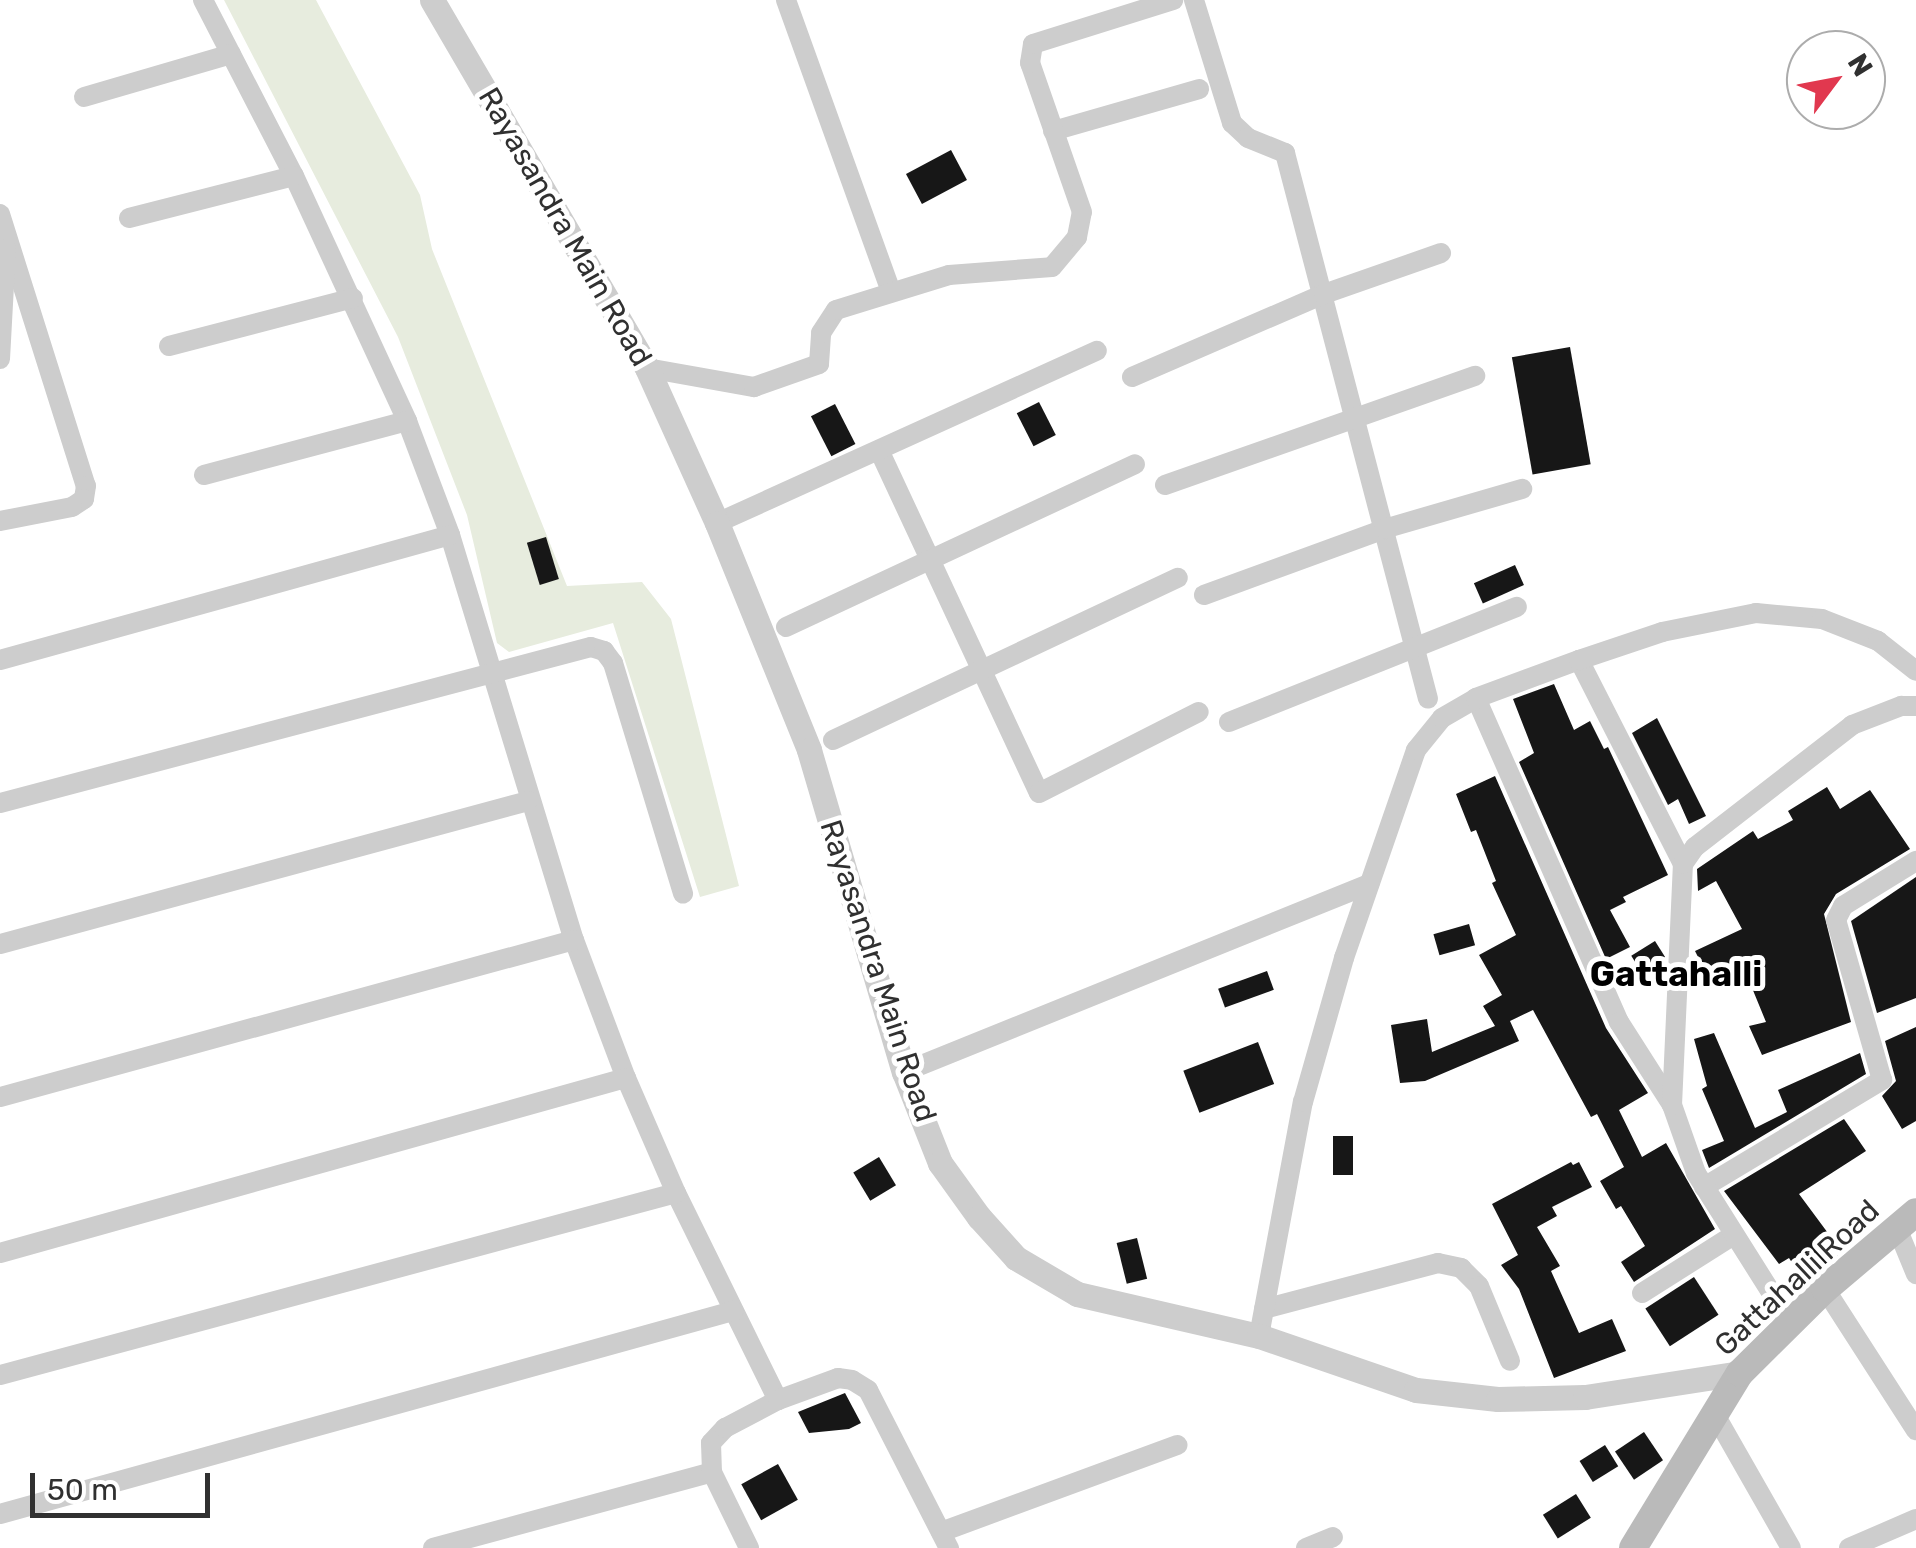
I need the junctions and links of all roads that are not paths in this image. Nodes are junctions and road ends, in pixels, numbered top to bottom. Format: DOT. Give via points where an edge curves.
graph roads {
  1 [pos="202,0"];
  2 [pos="432,0"];
  3 [pos="786,0"];
  4 [pos="1173,0"];
  5 [pos="1194,0"];
  6 [pos="231,54"];
  7 [pos="1200,89"];
  8 [pos="84,96"];
  9 [pos="1053,131"];
  10 [pos="294,176"];
  11 [pos="0,214"];
  12 [pos="129,218"];
  13 [pos="7,237"];
  14 [pos="1441,253"];
  15 [pos="891,292"];
  16 [pos="1324,294"];
  17 [pos="353,298"];
  18 [pos="169,346"];
  19 [pos="1097,350"];
  20 [pos="0,359"];
  21 [pos="647,368"];
  22 [pos="1475,376"];
  23 [pos="1132,377"];
  24 [pos="1356,417"];
  25 [pos="408,421"];
  26 [pos="879,450"];
  27 [pos="1135,464"];
  28 [pos="204,475"];
  29 [pos="1164,484"];
  30 [pos="1522,489"];
  31 [pos="0,521"];
  32 [pos="718,523"];
  33 [pos="1384,529"];
  34 [pos="450,535"];
  35 [pos="931,560"];
  36 [pos="1178,578"];
  37 [pos="1204,595"];
  38 [pos="1517,607"];
  39 [pos="786,628"];
  40 [pos="1415,648"];
  41 [pos="0,660"];
  42 [pos="1578,660"];
  43 [pos="982,670"];
  44 [pos="492,671"];
  45 [pos="1916,671"];
  46 [pos="1476,698"];
  47 [pos="1428,699"];
  48 [pos="1916,706"];
  49 [pos="1199,712"];
  50 [pos="1229,722"];
  51 [pos="834,740"];
  52 [pos="528,800"];
  53 [pos="0,803"];
  54 [pos="1916,861"];
  55 [pos="1684,864"];
  56 [pos="1369,884"];
  57 [pos="683,894"];
  58 [pos="574,940"];
  59 [pos="0,944"];
  60 [pos="904,1072"];
  61 [pos="626,1078"];
  62 [pos="0,1097"];
  63 [pos="1672,1105"];
  64 [pos="1704,1187"];
  65 [pos="676,1193"];
  66 [pos="1906,1220"];
  67 [pos="1732,1236"];
  68 [pos="0,1252"];
  69 [pos="1916,1274"];
  70 [pos="1825,1289"];
  71 [pos="1642,1293"];
  72 [pos="1264,1308"];
  73 [pos="733,1310"];
  74 [pos="1791,1324"];
  75 [pos="1259,1336"];
  76 [pos="1510,1362"];
  77 [pos="1740,1373"];
  78 [pos="0,1375"];
  79 [pos="778,1400"];
  80 [pos="1714,1413"];
  81 [pos="1916,1430"];
  82 [pos="1178,1445"];
  83 [pos="712,1472"];
  84 [pos="0,1514"];
  85 [pos="1916,1519"];
  86 [pos="1333,1538"];
  87 [pos="945,1540"];
  88 [pos="434,1548"];
  89 [pos="749,1548"];
  90 [pos="1306,1548"];
  91 [pos="1633,1548"];
  92 [pos="1791,1548"];
  93 [pos="1849,1548"];
  1 -- 6 [label="street"];
  2 -- 21 [label="street, Rayasandra Main Road"];
  3 -- 15 [label="street"];
  4 -- 9 [label="street" via="1033,44 1030,63"];
  5 -- 16 [label="street" via="1232,123 1248,138 1285,152"];
  6 -- 8 [label="street"];
  6 -- 10 [label="street"];
  7 -- 9 [label="street"];
  9 -- 15 [label="street" via="1082,212 1077,237 1052,267 949,275"];
  10 -- 12 [label="street"];
  10 -- 17 [label="street"];
  11 -- 13 [label="street"];
  13 -- 20 [label="street"];
  13 -- 31 [label="street" via="86,486 84,499 72,508"];
  14 -- 16 [label="street"];
  15 -- 21 [label="street" via="836,310 821,334 818,364 754,387"];
  16 -- 23 [label="street"];
  16 -- 24 [label="street"];
  17 -- 18 [label="street"];
  17 -- 25 [label="street"];
  19 -- 26 [label="street"];
  21 -- 32 [label="street, Rayasandra Main Road"];
  22 -- 24 [label="street"];
  24 -- 29 [label="street"];
  24 -- 33 [label="street"];
  25 -- 28 [label="street"];
  25 -- 34 [label="street"];
  26 -- 32 [label="street"];
  26 -- 35 [label="street"];
  27 -- 35 [label="street"];
  30 -- 33 [label="street"];
  32 -- 60 [label="street, Rayasandra Main Road" via="809,750"];
  33 -- 37 [label="street"];
  33 -- 40 [label="street"];
  34 -- 41 [label="street"];
  34 -- 44 [label="street"];
  35 -- 39 [label="street"];
  35 -- 43 [label="street"];
  36 -- 43 [label="street"];
  38 -- 40 [label="street"];
  40 -- 47 [label="street"];
  40 -- 50 [label="street"];
  42 -- 45 [label="street" via="1662,632 1756,612 1822,619 1878,641"];
  42 -- 46 [label="street"];
  42 -- 55 [label="street"];
  43 -- 49 [label="street" via="1039,793"];
  43 -- 51 [label="street"];
  44 -- 52 [label="street"];
  44 -- 53 [label="street"];
  44 -- 57 [label="street" via="591,647 604,651"];
  46 -- 56 [label="street" via="1442,718 1416,750"];
  46 -- 63 [label="street" via="1619,1022"];
  48 -- 55 [label="street" via="1852,725 1694,848"];
  52 -- 58 [label="street"];
  52 -- 59 [label="street"];
  54 -- 64 [label="street" via="1843,906 1836,920 1882,1080"];
  55 -- 63 [label="street"];
  56 -- 60 [label="street"];
  56 -- 72 [label="street" via="1303,1102"];
  58 -- 61 [label="street"];
  58 -- 62 [label="street"];
  60 -- 75 [label="street, Rayasandra Main Road" via="940,1163 1016,1258 1077,1294"];
  61 -- 65 [label="street"];
  61 -- 68 [label="street"];
  63 -- 64 [label="street"];
  64 -- 67 [label="street"];
  65 -- 73 [label="street"];
  65 -- 78 [label="street"];
  66 -- 69 [label="street"];
  66 -- 70 [label="main road, Gattahalli Road"];
  67 -- 71 [label="street"];
  67 -- 74 [label="street"];
  70 -- 74 [label="main road, Gattahalli Road"];
  70 -- 81 [label="street"];
  72 -- 75 [label="street"];
  72 -- 76 [label="street" via="1438,1263 1462,1268 1479,1286"];
  73 -- 79 [label="street"];
  73 -- 84 [label="street"];
  74 -- 77 [label="main road, Gattahalli Road"];
  75 -- 77 [label="street, Rayasandra Main Road" via="1416,1390 1498,1399 1585,1397"];
  77 -- 80 [label="main road, Gattahalli Road"];
  79 -- 83 [label="street" via="711,1443"];
  79 -- 87 [label="street" via="838,1378 868,1390"];
  80 -- 91 [label="main road, Gattahalli Road"];
  80 -- 92 [label="street"];
  82 -- 87 [label="street"];
  83 -- 88 [label="street"];
  83 -- 89 [label="street"];
  85 -- 93 [label="street"];
  86 -- 90 [label="street"];
}
